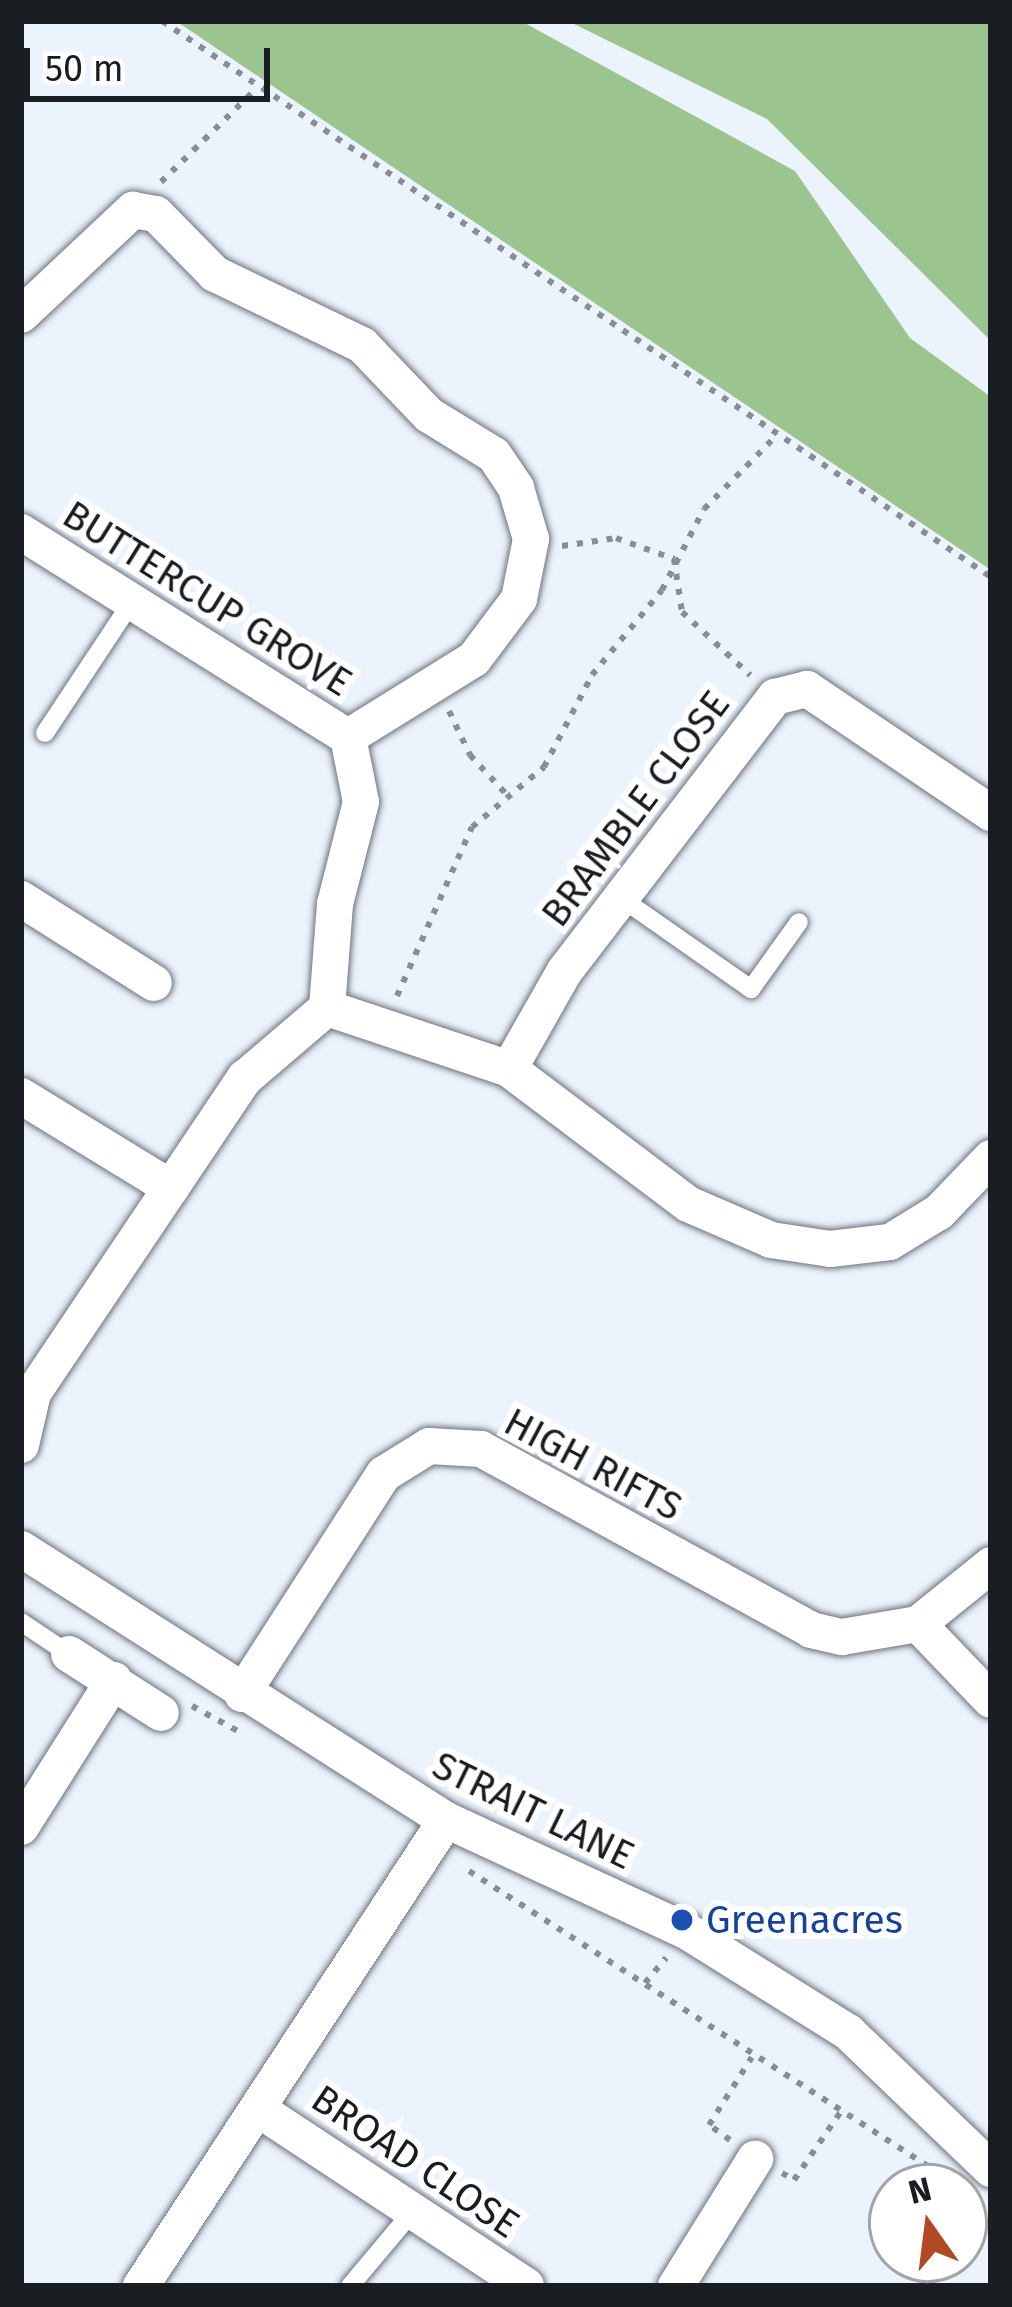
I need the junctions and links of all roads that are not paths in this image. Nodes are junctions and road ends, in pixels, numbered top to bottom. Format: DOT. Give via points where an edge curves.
graph roads {
  1 [pos="21,315"];
  2 [pos="21,532"];
  3 [pos="133,600"];
  4 [pos="45,733"];
  5 [pos="348,736"];
  6 [pos="991,813"];
  7 [pos="21,898"];
  8 [pos="622,898"];
  9 [pos="799,922"];
  10 [pos="154,983"];
  11 [pos="327,1008"];
  12 [pos="509,1069"];
  13 [pos="21,1096"];
  14 [pos="991,1158"];
  15 [pos="171,1188"];
  16 [pos="21,1445"];
  17 [pos="21,1549"];
  18 [pos="991,1564"];
  19 [pos="21,1622"];
  20 [pos="918,1624"];
  21 [pos="69,1654"];
  22 [pos="114,1680"];
  23 [pos="242,1694"];
  24 [pos="991,1700"];
  25 [pos="160,1713"];
  26 [pos="21,1827"];
  27 [pos="438,1834"];
  28 [pos="258,2109"];
  29 [pos="755,2159"];
  30 [pos="991,2169"];
  31 [pos="413,2211"];
  32 [pos="141,2286"];
  33 [pos="350,2286"];
  34 [pos="526,2286"];
  35 [pos="676,2286"];
  1 -- 5 [label="street, BUTTERCUP GROVE" via="133,210 156,214 215,274 362,345 429,415 494,455 516,488 529,550 519,599 474,659"];
  2 -- 3 [label="street, BUTTERCUP GROVE"];
  3 -- 4 [label="lane"];
  3 -- 5 [label="street, BUTTERCUP GROVE"];
  5 -- 11 [label="street, BUTTERCUP GROVE" via="361,802 335,904"];
  6 -- 8 [label="street, BRAMBLE CLOSE" via="807,689 776,697"];
  7 -- 10 [label="street"];
  8 -- 9 [label="lane" via="751,989"];
  8 -- 12 [label="street, BRAMBLE CLOSE" via="565,972"];
  11 -- 12 [label="street"];
  11 -- 15 [label="street" via="245,1078"];
  12 -- 14 [label="street" via="688,1204 771,1240 830,1249 890,1242 939,1212"];
  13 -- 15 [label="street"];
  15 -- 16 [label="street" via="33,1393"];
  17 -- 23 [label="street, STRAIT LANE"];
  18 -- 20 [label="street, HIGH RIFTS"];
  19 -- 21 [label="lane"];
  20 -- 23 [label="street, HIGH RIFTS" via="842,1637 811,1630 455,1443 429,1446 384,1474"];
  20 -- 24 [label="street"];
  21 -- 22 [label="street"];
  22 -- 25 [label="street"];
  22 -- 26 [label="street"];
  23 -- 27 [label="street, STRAIT LANE"];
  27 -- 28 [label="street"];
  27 -- 30 [label="street, STRAIT LANE" via="688,1932 848,2032"];
  28 -- 31 [label="street, BROAD CLOSE"];
  28 -- 32 [label="street"];
  29 -- 35 [label="street"];
  31 -- 33 [label="lane"];
  31 -- 34 [label="street, BROAD CLOSE"];
}
